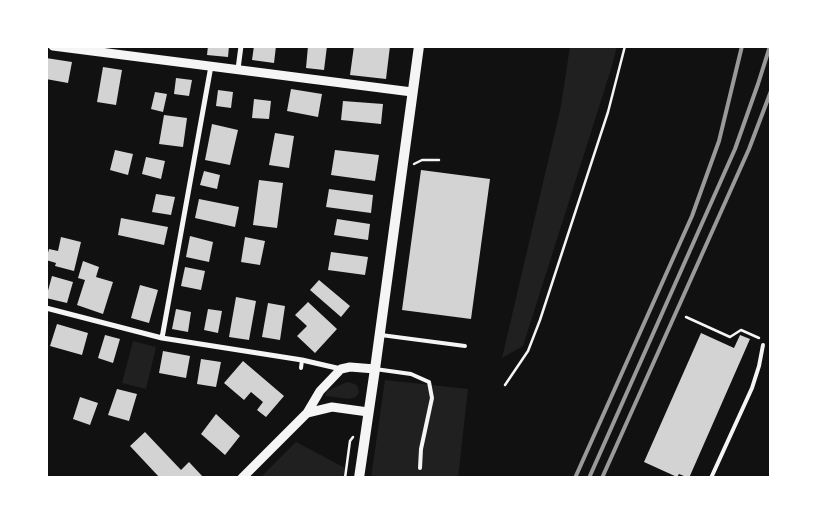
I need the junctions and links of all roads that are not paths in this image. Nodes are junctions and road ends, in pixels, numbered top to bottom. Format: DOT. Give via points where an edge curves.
graph roads {
  1 [pos="53,46"];
  2 [pos="241,46"];
  3 [pos="419,46"];
  4 [pos="211,66"];
  5 [pos="238,69"];
  6 [pos="412,92"];
  7 [pos="46,308"];
  8 [pos="379,335"];
  9 [pos="162,338"];
  10 [pos="762,345"];
  11 [pos="465,346"];
  12 [pos="302,360"];
  13 [pos="301,368"];
  14 [pos="341,369"];
  15 [pos="375,369"];
  16 [pos="368,412"];
  17 [pos="308,413"];
  18 [pos="420,468"];
  19 [pos="242,478"];
  20 [pos="358,478"];
  21 [pos="711,478"];
  1 -- 4 [label="street"];
  2 -- 5 [label="street"];
  3 -- 6 [label="main road"];
  4 -- 5 [label="street"];
  4 -- 9 [label="street"];
  5 -- 6 [label="street"];
  6 -- 8 [label="main road"];
  7 -- 9 [label="street"];
  8 -- 11 [label="lane"];
  8 -- 15 [label="main road"];
  9 -- 12 [label="street"];
  10 -- 21 [label="lane" via="752,388"];
  12 -- 13 [label="lane"];
  12 -- 14 [label="street"];
  14 -- 15 [label="street"];
  14 -- 17 [label="street" via="320,391"];
  15 -- 16 [label="main road"];
  15 -- 18 [label="lane" via="411,374 429,382 432,398"];
  16 -- 17 [label="street" via="332,407"];
  16 -- 20 [label="main road"];
  17 -- 19 [label="street"];
}
